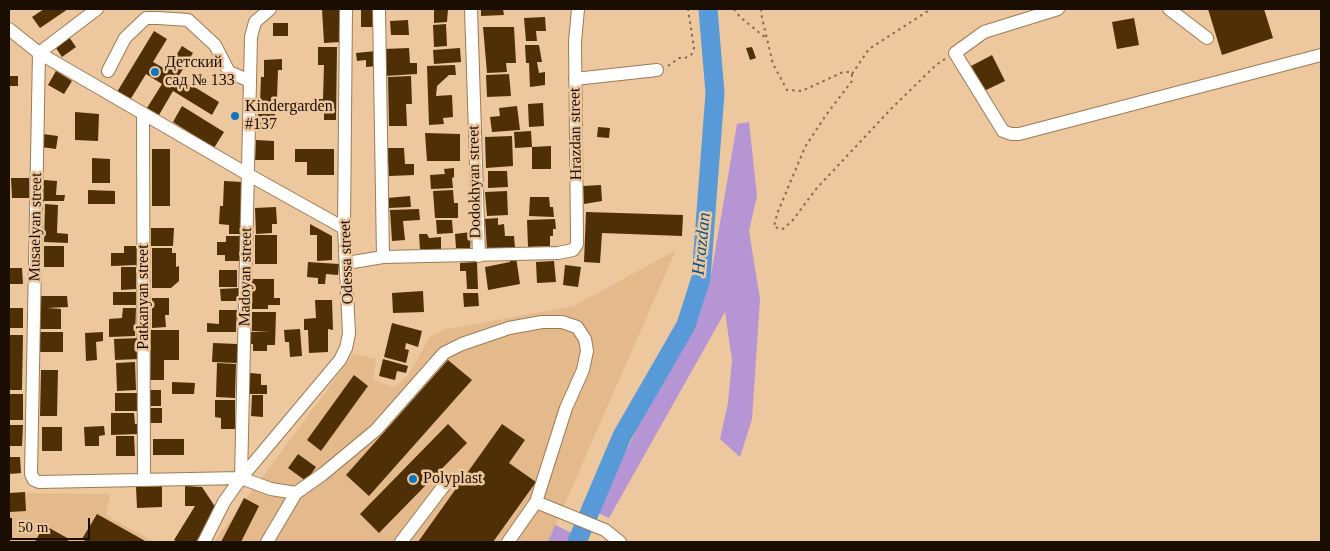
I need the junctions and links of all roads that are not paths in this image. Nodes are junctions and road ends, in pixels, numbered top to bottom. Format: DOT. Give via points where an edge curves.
graph roads {
  1 [pos="97,9"];
  2 [pos="270,9"];
  3 [pos="346,9"];
  4 [pos="379,9"];
  5 [pos="471,9"];
  6 [pos="578,9"];
  7 [pos="1058,9"];
  8 [pos="1169,9"];
  9 [pos="9,29"];
  10 [pos="1207,38"];
  11 [pos="39,53"];
  12 [pos="1321,55"];
  13 [pos="657,70"];
  14 [pos="108,71"];
  15 [pos="575,79"];
  16 [pos="250,81"];
  17 [pos="143,114"];
  18 [pos="249,175"];
  19 [pos="344,228"];
  20 [pos="479,256"];
  21 [pos="383,257"];
  22 [pos="347,262"];
  23 [pos="241,478"];
  24 [pos="144,480"];
  25 [pos="446,483"];
  26 [pos="296,493"];
  27 [pos="536,502"];
  28 [pos="204,542"];
  29 [pos="267,542"];
  30 [pos="401,542"];
  31 [pos="508,542"];
  32 [pos="620,542"];
  1 -- 11 [label="street"];
  2 -- 16 [label="street, Madoyan street" via="252,28"];
  3 -- 19 [label="street, Odessa street"];
  4 -- 21 [label="street"];
  5 -- 20 [label="street, Dodokhyan street"];
  6 -- 15 [label="street, Hrazdan street"];
  7 -- 12 [label="street" via="984,32 955,52 1003,131 1019,134"];
  8 -- 10 [label="street"];
  9 -- 11 [label="street"];
  11 -- 17 [label="street"];
  11 -- 24 [label="street, Musaelyan street" via="31,474 40,482"];
  13 -- 15 [label="street"];
  14 -- 16 [label="street" via="125,38 146,18 188,20 215,44 229,72"];
  15 -- 20 [label="street, Hrazdan street" via="577,244 573,250 564,253"];
  16 -- 18 [label="street, Madoyan street"];
  17 -- 18 [label="street"];
  17 -- 24 [label="street, Patkanyan street"];
  18 -- 19 [label="street"];
  18 -- 23 [label="street, Madoyan street"];
  19 -- 22 [label="street, Odessa street"];
  20 -- 21 [label="street, Dodokhyan street"];
  21 -- 22 [label="street, Dodokhyan street"];
  22 -- 23 [label="street, Odessa street" via="349,334 346,348 340,360"];
  23 -- 24 [label="street"];
  23 -- 26 [label="street" via="271,489"];
  23 -- 28 [label="street" via="224,502"];
  25 -- 30 [label="street"];
  26 -- 27 [label="street" via="376,430 444,353 509,328 562,322 577,327 588,351"];
  26 -- 29 [label="street"];
  27 -- 31 [label="street"];
  27 -- 32 [label="street" via="605,530"];
}
